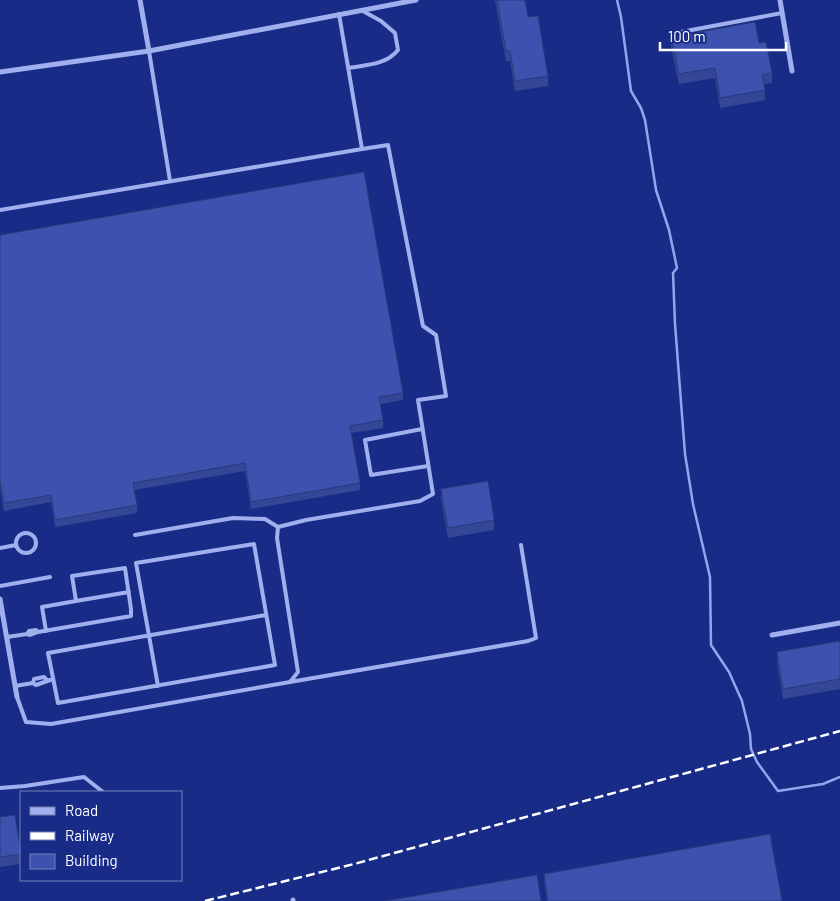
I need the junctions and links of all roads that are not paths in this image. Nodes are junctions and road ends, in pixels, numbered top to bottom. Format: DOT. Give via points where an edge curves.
graph roads {
  1 [pos="140,0"];
  2 [pos="416,0"];
  3 [pos="780,0"];
  4 [pos="407,1"];
  5 [pos="362,10"];
  6 [pos="782,13"];
  7 [pos="339,14"];
  8 [pos="681,32"];
  9 [pos="149,51"];
  10 [pos="348,68"];
  11 [pos="792,71"];
  12 [pos="0,72"];
  13 [pos="362,149"];
  14 [pos="170,181"];
  15 [pos="0,210"];
  16 [pos="422,429"];
  17 [pos="428,466"];
  18 [pos="278,527"];
  19 [pos="135,535"];
  20 [pos="16,545"];
  21 [pos="521,546"];
  22 [pos="0,548"];
  23 [pos="50,577"];
  24 [pos="0,586"];
  25 [pos="129,592"];
  26 [pos="0,600"];
  27 [pos="76,601"];
  28 [pos="266,616"];
  29 [pos="840,623"];
  30 [pos="46,631"];
  31 [pos="772,635"];
  32 [pos="150,636"];
  33 [pos="6,637"];
  34 [pos="53,679"];
  35 [pos="290,682"];
  36 [pos="15,686"];
  37 [pos="158,686"];
  38 [pos="17,697"];
  39 [pos="0,788"];
  40 [pos="102,791"];
  1 -- 9 [label="street"];
  2 -- 4 [label="street"];
  3 -- 6 [label="street"];
  4 -- 5 [label="street"];
  5 -- 7 [label="street"];
  5 -- 10 [label="lane" via="395,33 398,50 392,57 377,63"];
  6 -- 8 [label="lane"];
  6 -- 11 [label="street"];
  7 -- 9 [label="street"];
  7 -- 10 [label="lane"];
  9 -- 12 [label="street"];
  9 -- 14 [label="lane"];
  10 -- 13 [label="lane"];
  13 -- 14 [label="lane"];
  13 -- 16 [label="lane" via="388,145 422,326 436,335 446,396 418,400"];
  14 -- 15 [label="lane"];
  16 -- 17 [label="lane"];
  16 -- 17 [label="lane" via="364,440 372,475"];
  17 -- 18 [label="lane" via="434,494 420,501"];
  18 -- 19 [label="lane" via="265,520 233,518"];
  18 -- 35 [label="lane" via="276,538 298,672"];
  20 -- 20 [label="lane" via="22,534 29,533 36,539 35,549 30,553 23,553"];
  20 -- 22 [label="lane"];
  21 -- 35 [label="lane" via="536,638"];
  23 -- 24 [label="lane"];
  25 -- 27 [label="lane"];
  25 -- 27 [label="lane" via="125,568 107,570 72,576"];
  25 -- 30 [label="lane" via="131,616"];
  26 -- 33 [label="street"];
  27 -- 30 [label="lane" via="42,607"];
  28 -- 32 [label="lane"];
  28 -- 32 [label="lane" via="254,544 136,564"];
  28 -- 37 [label="lane" via="275,665"];
  29 -- 31 [label="street"];
  30 -- 33 [label="lane"];
  32 -- 34 [label="lane" via="48,653"];
  32 -- 37 [label="lane"];
  33 -- 36 [label="street"];
  34 -- 36 [label="lane" via="44,677"];
  34 -- 37 [label="lane" via="58,703"];
  35 -- 38 [label="lane" via="51,724 26,722"];
  36 -- 38 [label="street"];
  39 -- 40 [label="lane" via="84,778"];
}
